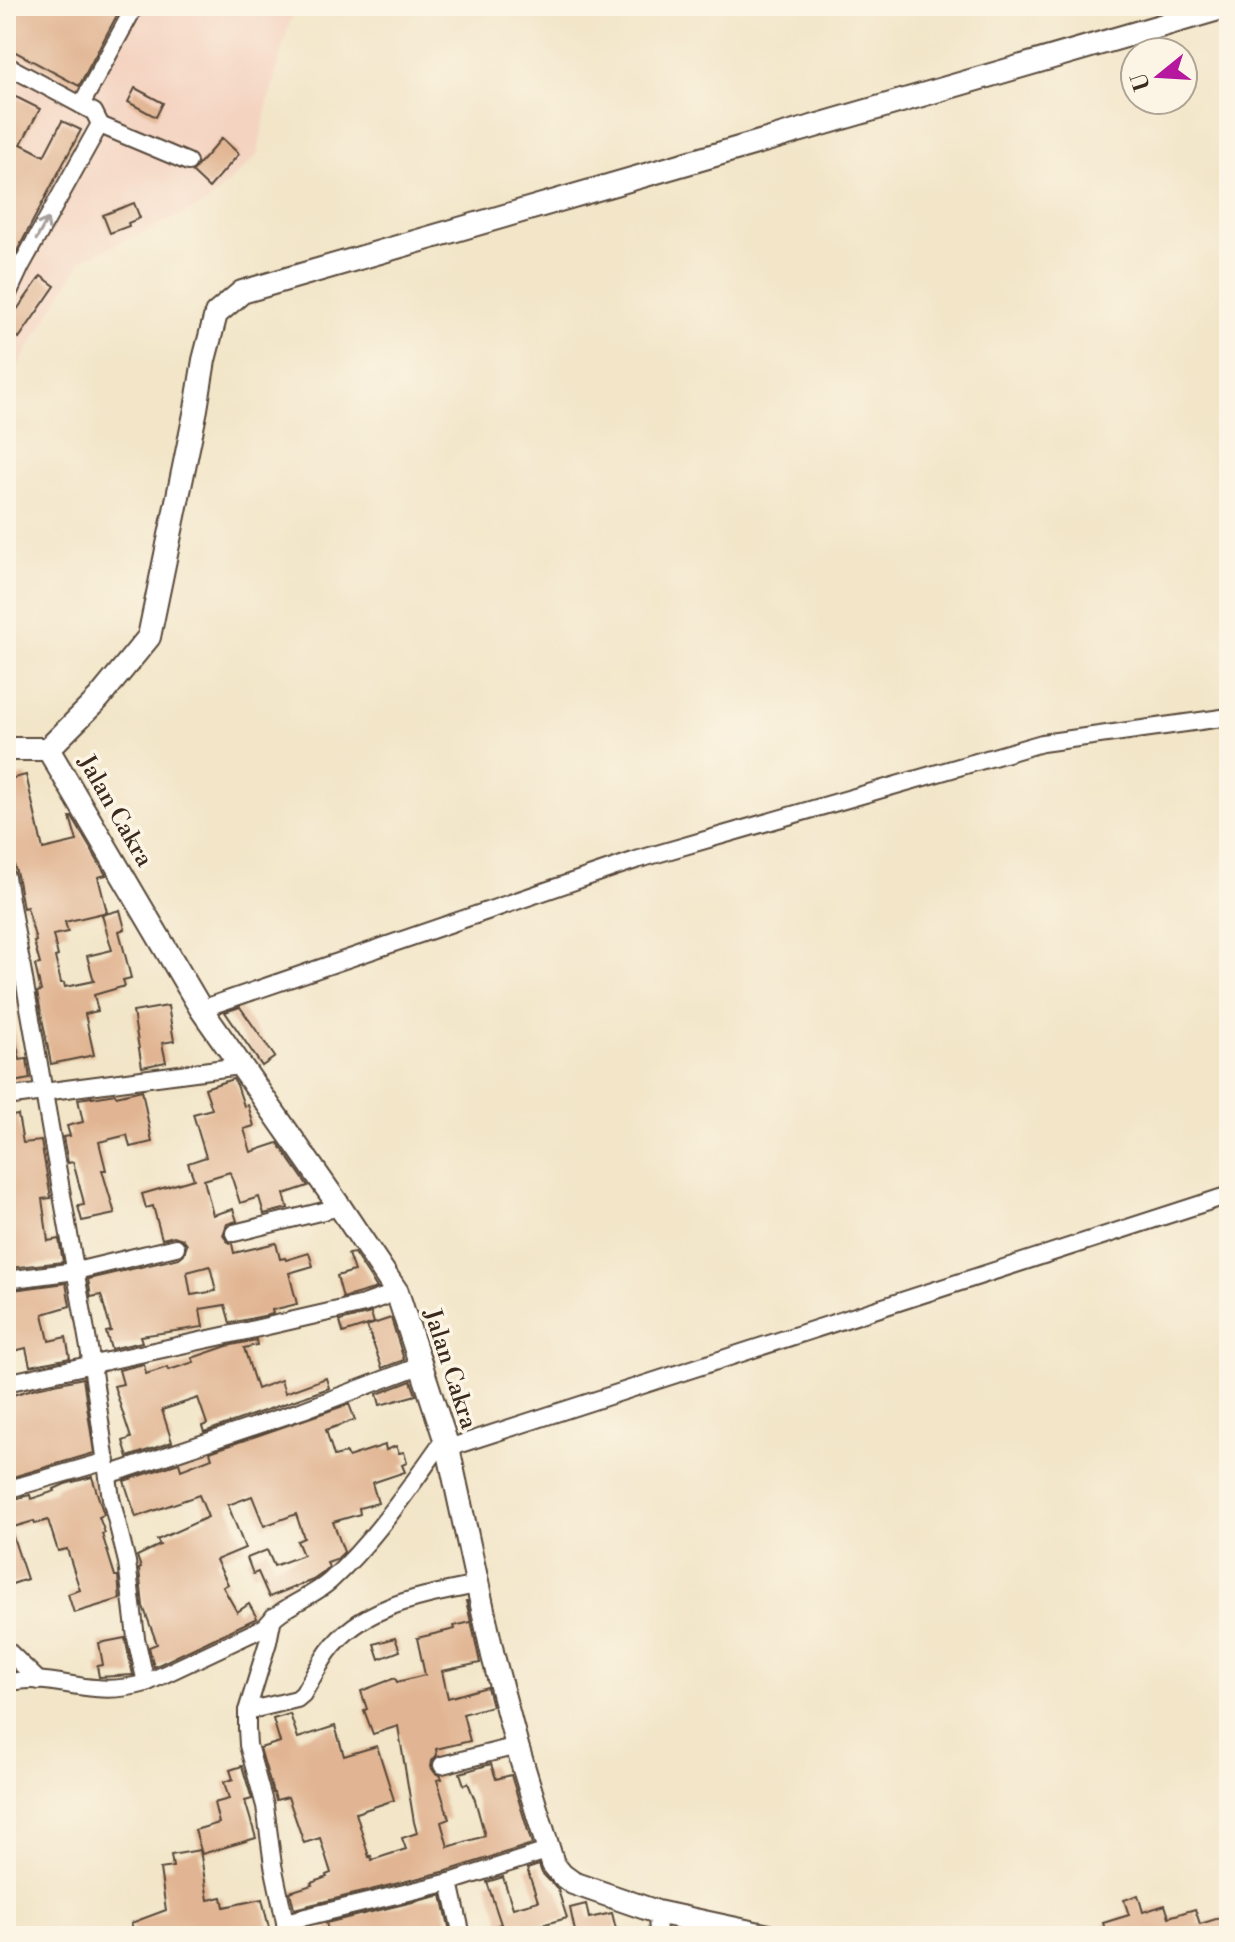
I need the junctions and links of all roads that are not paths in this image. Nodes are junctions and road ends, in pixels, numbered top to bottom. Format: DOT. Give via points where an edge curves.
graph roads {
  1 [pos="135,6"];
  2 [pos="1229,6"];
  3 [pos="6,65"];
  4 [pos="81,105"];
  5 [pos="100,125"];
  6 [pos="188,162"];
  7 [pos="6,298"];
  8 [pos="1229,717"];
  9 [pos="6,749"];
  10 [pos="48,749"];
  11 [pos="6,880"];
  12 [pos="201,1009"];
  13 [pos="240,1066"];
  14 [pos="43,1093"];
  15 [pos="6,1097"];
  16 [pos="1229,1195"];
  17 [pos="340,1207"];
  18 [pos="234,1233"];
  19 [pos="176,1247"];
  20 [pos="76,1271"];
  21 [pos="6,1280"];
  22 [pos="397,1292"];
  23 [pos="92,1365"];
  24 [pos="422,1365"];
  25 [pos="6,1383"];
  26 [pos="446,1443"];
  27 [pos="108,1468"];
  28 [pos="6,1490"];
  29 [pos="477,1585"];
  30 [pos="273,1616"];
  31 [pos="6,1649"];
  32 [pos="39,1681"];
  33 [pos="146,1683"];
  34 [pos="6,1684"];
  35 [pos="247,1711"];
  36 [pos="517,1746"];
  37 [pos="442,1765"];
  38 [pos="550,1850"];
  39 [pos="450,1882"];
  40 [pos="657,1912"];
  41 [pos="286,1929"];
  42 [pos="462,1936"];
  43 [pos="658,1936"];
  44 [pos="769,1936"];
  1 -- 4 [label="street"];
  2 -- 10 [label="street" via="242,292 216,314 149,637"];
  3 -- 4 [label="street"];
  4 -- 5 [label="street" via="94,112"];
  5 -- 6 [label="street"];
  7 -- 5 [label="street, one-way"];
  8 -- 12 [label="street" via="1042,743 636,860"];
  9 -- 10 [label="street"];
  10 -- 12 [label="street, Jalan Cakra"];
  11 -- 14 [label="street"];
  12 -- 13 [label="street, Jalan Cakra"];
  13 -- 14 [label="street"];
  13 -- 17 [label="street, Jalan Cakra"];
  14 -- 15 [label="street"];
  14 -- 20 [label="street"];
  16 -- 26 [label="street"];
  17 -- 18 [label="street"];
  17 -- 22 [label="street, Jalan Cakra"];
  19 -- 20 [label="street"];
  20 -- 21 [label="street"];
  20 -- 23 [label="street"];
  22 -- 23 [label="street"];
  22 -- 24 [label="street, Jalan Cakra"];
  23 -- 25 [label="street"];
  23 -- 27 [label="street"];
  24 -- 26 [label="street, Jalan Cakra"];
  24 -- 27 [label="street" via="303,1410"];
  26 -- 29 [label="street, Jalan Cakra"];
  26 -- 30 [label="street" via="364,1547 327,1584"];
  27 -- 28 [label="street"];
  27 -- 33 [label="street"];
  29 -- 35 [label="street" via="379,1611 328,1651 297,1699"];
  29 -- 36 [label="street, Jalan Cakra"];
  30 -- 33 [label="street" via="265,1627"];
  30 -- 35 [label="street"];
  31 -- 32 [label="street"];
  32 -- 33 [label="street" via="99,1689"];
  32 -- 34 [label="street"];
  35 -- 41 [label="street" via="248,1745 265,1806"];
  36 -- 37 [label="street"];
  36 -- 38 [label="street, Jalan Cakra"];
  38 -- 39 [label="street"];
  38 -- 40 [label="street, Jalan Cakra" via="553,1864 573,1883"];
  39 -- 41 [label="street"];
  39 -- 42 [label="street"];
  40 -- 43 [label="street"];
  40 -- 44 [label="street, Jalan Cakra"];
}
